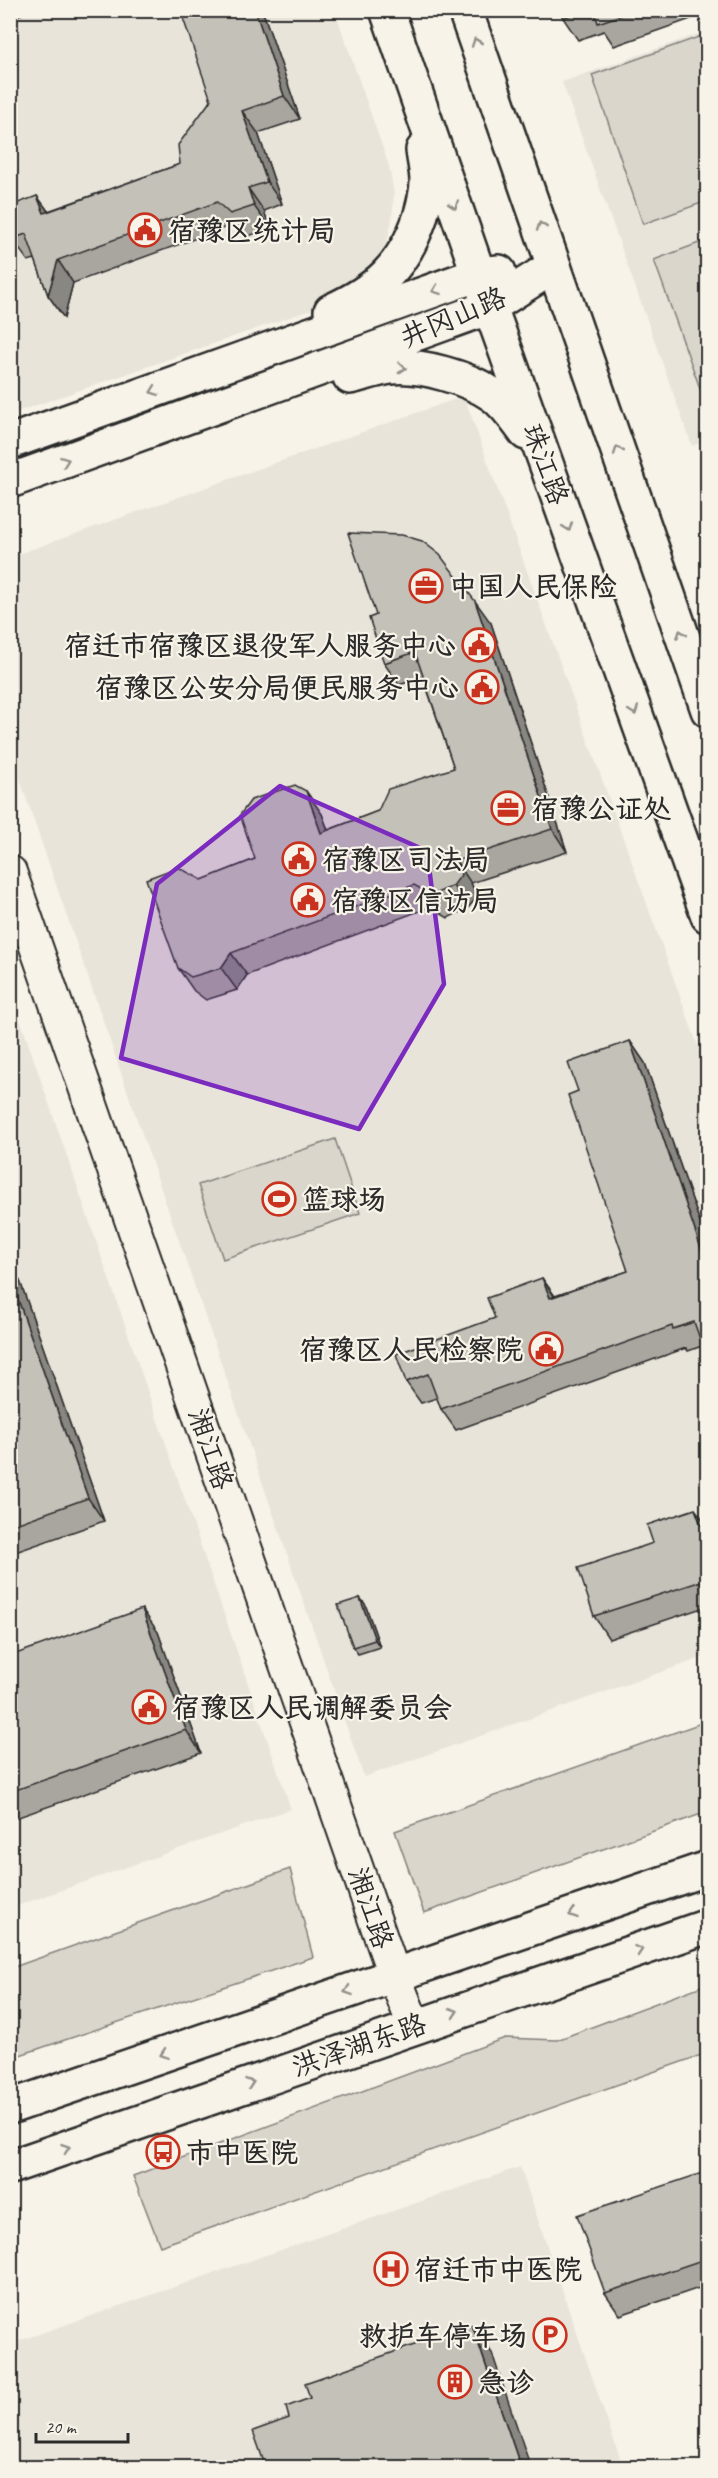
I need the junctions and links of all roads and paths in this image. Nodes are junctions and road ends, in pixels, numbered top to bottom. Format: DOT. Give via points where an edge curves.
graph roads {
  1 [pos="387,10"];
  2 [pos="465,10"];
  3 [pos="414,89"];
  4 [pos="554,266"];
  5 [pos="479,274"];
  6 [pos="490,307"];
  7 [pos="190,378"];
  8 [pos="202,412"];
  9 [pos="10,442"];
  10 [pos="542,454"];
  11 [pos="10,481"];
  12 [pos="708,710"];
  13 [pos="10,872"];
  14 [pos="708,916"];
  15 [pos="708,1868"];
  16 [pos="708,1926"];
  17 [pos="394,1975"];
  18 [pos="414,2026"];
  19 [pos="10,2106"];
  20 [pos="10,2167"];
  1 -- 3 [label="street, 珠江路"];
  4 -- 2 [label="street, one-way"];
  3 -- 5 [label="street, 珠江路, one-way"];
  3 -- 7 [label="street" via="427,182 413,238 396,267 344,305"];
  4 -- 5 [label="street, 井冈山路"];
  4 -- 6 [label="street, 井冈山路"];
  12 -- 4 [label="street, one-way"];
  5 -- 6 [label="street, 珠江路"];
  5 -- 7 [label="street, 井冈山路, one-way"];
  6 -- 8 [label="street, 井冈山路"];
  6 -- 10 [label="street, 珠江路"];
  7 -- 9 [label="street, 井冈山路, one-way"];
  8 -- 10 [label="street, one-way" via="391,367 416,368 453,376 492,394"];
  11 -- 8 [label="street, 井冈山路, one-way"];
  10 -- 14 [label="street, 珠江路, one-way"];
  13 -- 17 [label="street, 湘江路"];
  15 -- 17 [label="street, 洪泽湖东路, one-way"];
  18 -- 16 [label="street, 洪泽湖东路, one-way"];
  17 -- 18 [label="street, 湘江路"];
  17 -- 19 [label="street, 洪泽湖东路, one-way"];
  20 -- 18 [label="street, 洪泽湖东路, one-way"];
}
